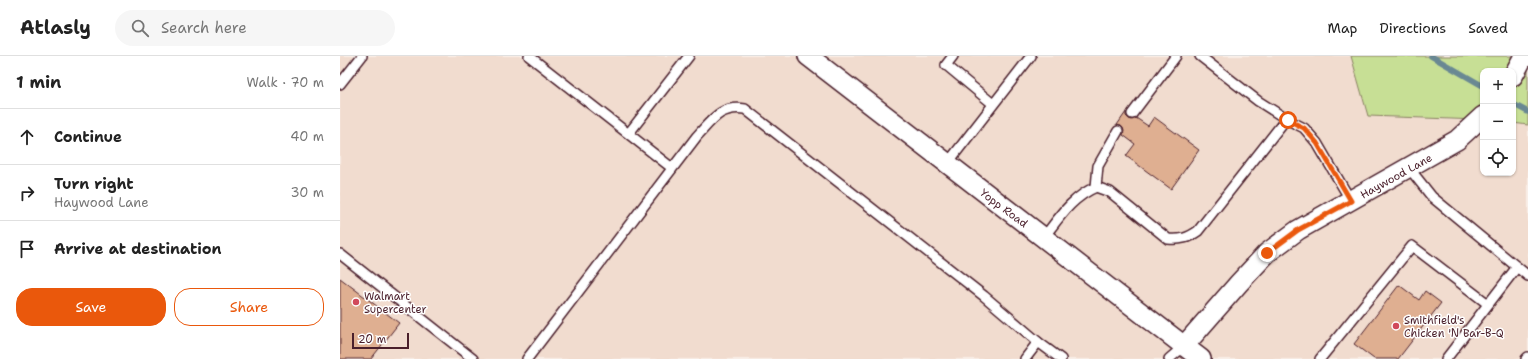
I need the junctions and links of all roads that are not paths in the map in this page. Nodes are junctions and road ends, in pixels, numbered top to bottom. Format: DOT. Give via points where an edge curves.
graph roads {
  1 [pos="362,56"];
  2 [pos="529,56"];
  3 [pos="689,56"];
  4 [pos="808,56"];
  5 [pos="953,56"];
  6 [pos="1031,56"];
  7 [pos="1176,56"];
  8 [pos="1200,56"];
  9 [pos="1524,56"];
  10 [pos="1516,71"];
  11 [pos="340,84"];
  12 [pos="993,104"];
  13 [pos="1132,114"];
  14 [pos="1286,119"];
  15 [pos="1480,119"];
  16 [pos="1118,131"];
  17 [pos="629,133"];
  18 [pos="947,164"];
  19 [pos="672,168"];
  20 [pos="1409,168"];
  21 [pos="1096,187"];
  22 [pos="1351,201"];
  23 [pos="1044,237"];
  24 [pos="340,254"];
  25 [pos="1517,267"];
  26 [pos="1528,276"];
  27 [pos="1488,304"];
  28 [pos="1038,342"];
  29 [pos="1182,353"];
  30 [pos="473,359"];
  31 [pos="527,359"];
  32 [pos="1025,359"];
  33 [pos="1061,359"];
  34 [pos="1169,359"];
  35 [pos="1201,359"];
  36 [pos="1320,359"];
  37 [pos="1446,359"];
  1 -- 11 [label="lane"];
  2 -- 17 [label="lane"];
  3 -- 17 [label="lane"];
  4 -- 18 [label="street, Yopp Road"];
  5 -- 12 [label="lane" via="946,65"];
  6 -- 12 [label="lane"];
  7 -- 13 [label="lane"];
  8 -- 14 [label="lane" via="1258,101"];
  9 -- 10 [label="street"];
  12 -- 18 [label="lane"];
  14 -- 21 [label="lane" via="1198,231 1188,238 1168,239 1110,192"];
  14 -- 22 [label="lane" via="1304,128 1317,143"];
  15 -- 20 [label="street, Haywood Lane" via="1457,140"];
  16 -- 21 [label="lane" via="1098,166"];
  17 -- 19 [label="lane"];
  18 -- 23 [label="street, Yopp Road"];
  19 -- 28 [label="lane" via="715,117 726,109 745,109 984,296"];
  19 -- 31 [label="lane"];
  20 -- 22 [label="street, Haywood Lane"];
  20 -- 25 [label="lane" via="1432,197"];
  21 -- 23 [label="lane" via="1075,198"];
  22 -- 29 [label="street, Haywood Lane" via="1298,230 1267,253"];
  23 -- 29 [label="street, Yopp Road"];
  24 -- 30 [label="lane"];
  25 -- 26 [label="lane"];
  25 -- 27 [label="lane"];
  27 -- 36 [label="lane" via="1412,246"];
  27 -- 37 [label="lane"];
  28 -- 32 [label="lane"];
  28 -- 33 [label="lane"];
  29 -- 34 [label="lane"];
  29 -- 35 [label="street, Yopp Road"];
}
